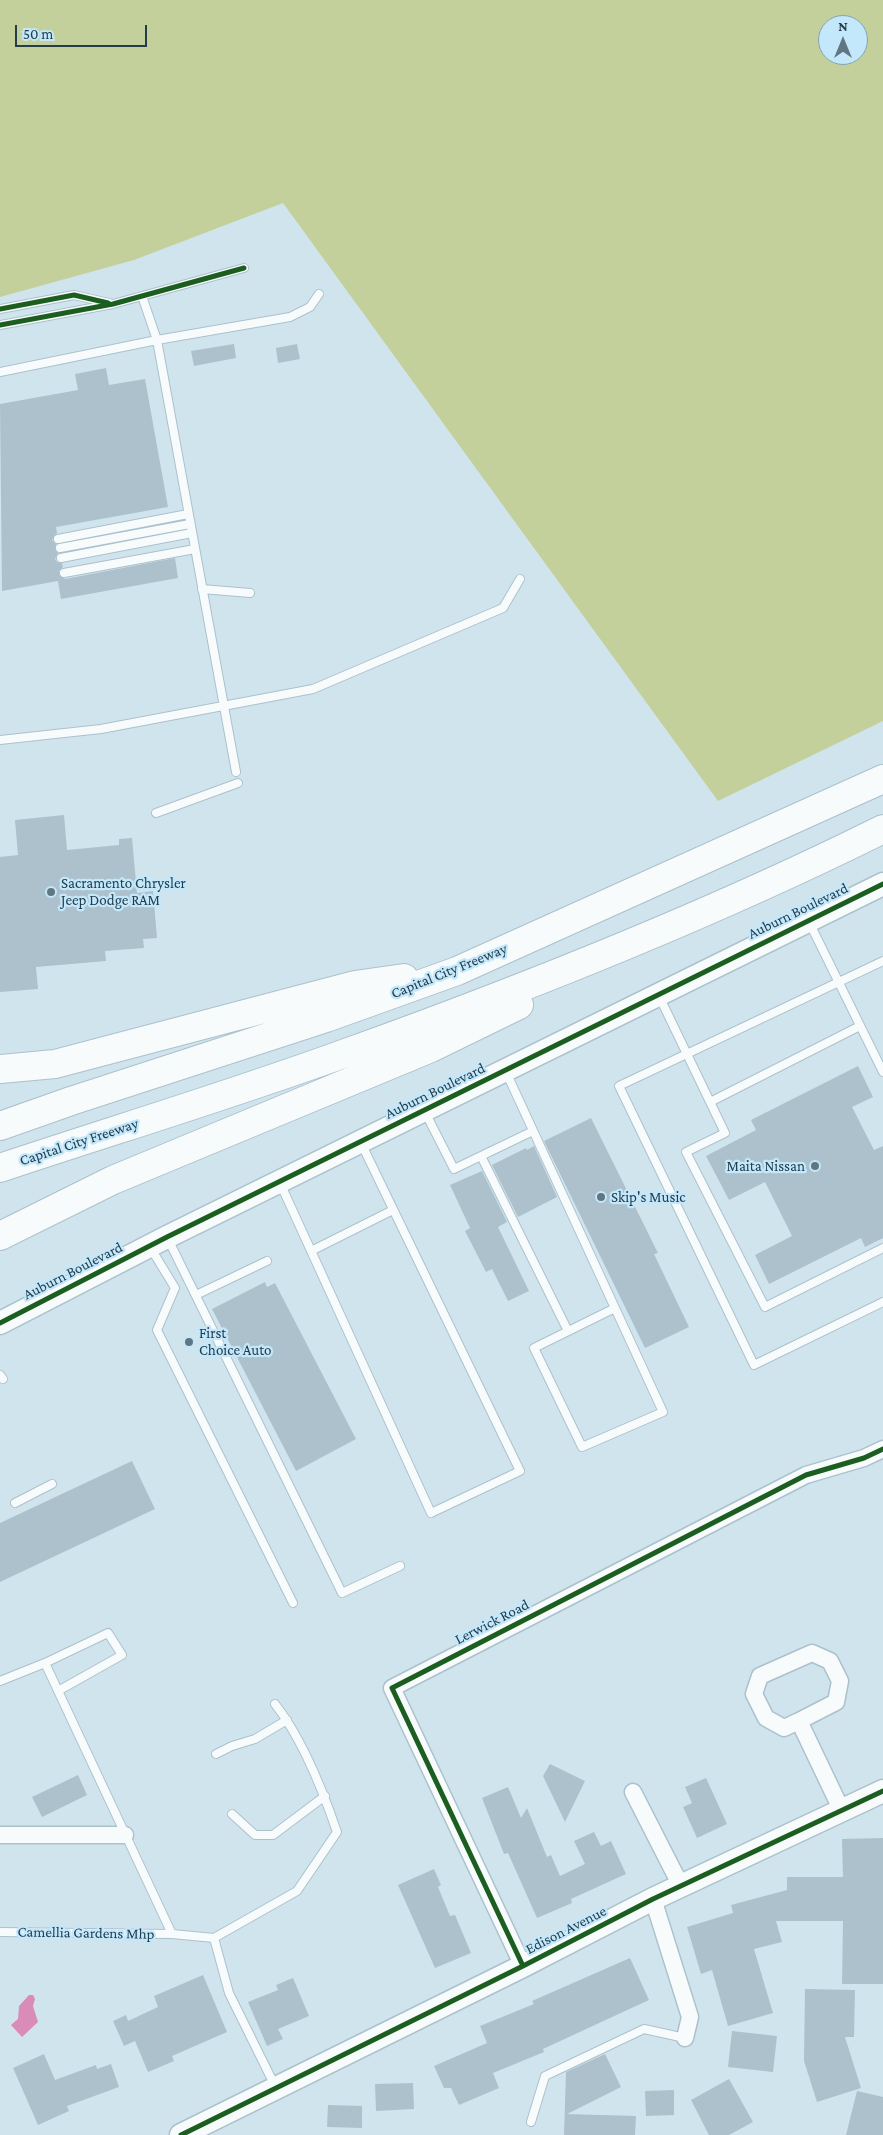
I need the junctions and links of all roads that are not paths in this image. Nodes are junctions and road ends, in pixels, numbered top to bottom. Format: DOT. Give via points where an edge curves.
graph roads {
  1 [pos="244,268"];
  2 [pos="319,294"];
  3 [pos="142,296"];
  4 [pos="113,304"];
  5 [pos="0,309"];
  6 [pos="0,325"];
  7 [pos="157,340"];
  8 [pos="0,372"];
  9 [pos="188,514"];
  10 [pos="190,524"];
  11 [pos="192,533"];
  12 [pos="58,539"];
  13 [pos="60,548"];
  14 [pos="195,549"];
  15 [pos="61,558"];
  16 [pos="64,572"];
  17 [pos="520,579"];
  18 [pos="202,589"];
  19 [pos="250,593"];
  20 [pos="224,706"];
  21 [pos="0,740"];
  22 [pos="236,772"];
  23 [pos="883,779"];
  24 [pos="238,783"];
  25 [pos="156,813"];
  26 [pos="883,829"];
  27 [pos="883,884"];
  28 [pos="744,895"];
  29 [pos="808,920"];
  30 [pos="883,961"];
  31 [pos="457,970"];
  32 [pos="839,983"];
  33 [pos="658,994"];
  34 [pos="860,1026"];
  35 [pos="687,1055"];
  36 [pos="0,1069"];
  37 [pos="505,1070"];
  38 [pos="883,1072"];
  39 [pos="710,1102"];
  40 [pos="424,1110"];
  41 [pos="0,1126"];
  42 [pos="533,1131"];
  43 [pos="360,1142"];
  44 [pos="481,1156"];
  45 [pos="0,1168"];
  46 [pos="279,1182"];
  47 [pos="393,1210"];
  48 [pos="0,1236"];
  49 [pos="158,1241"];
  50 [pos="883,1248"];
  51 [pos="310,1251"];
  52 [pos="267,1261"];
  53 [pos="196,1296"];
  54 [pos="883,1302"];
  55 [pos="615,1308"];
  56 [pos="0,1323"];
  57 [pos="568,1331"];
  58 [pos="883,1449"];
  59 [pos="52,1484"];
  60 [pos="15,1503"];
  61 [pos="400,1566"];
  62 [pos="293,1602"];
  63 [pos="44,1664"];
  64 [pos="0,1681"];
  65 [pos="58,1690"];
  66 [pos="275,1704"];
  67 [pos="287,1720"];
  68 [pos="799,1720"];
  69 [pos="216,1754"];
  70 [pos="883,1791"];
  71 [pos="633,1792"];
  72 [pos="325,1796"];
  73 [pos="842,1811"];
  74 [pos="232,1814"];
  75 [pos="125,1835"];
  76 [pos="0,1836"];
  77 [pos="681,1886"];
  78 [pos="653,1899"];
  79 [pos="0,1932"];
  80 [pos="172,1934"];
  81 [pos="214,1938"];
  82 [pos="523,1966"];
  83 [pos="685,2038"];
  84 [pos="276,2088"];
  85 [pos="532,2122"];
  86 [pos="181,2135"];
  1 -- 3 [label="lane"];
  2 -- 7 [label="lane" via="310,307 290,317"];
  3 -- 4 [label="lane"];
  3 -- 7 [label="lane"];
  4 -- 5 [label="lane" via="74,295"];
  4 -- 6 [label="lane"];
  7 -- 8 [label="lane"];
  7 -- 9 [label="lane"];
  9 -- 10 [label="lane"];
  9 -- 12 [label="lane"];
  10 -- 11 [label="lane"];
  10 -- 13 [label="lane"];
  11 -- 14 [label="lane"];
  11 -- 15 [label="lane"];
  14 -- 16 [label="lane"];
  14 -- 18 [label="lane"];
  17 -- 20 [label="lane" via="503,608 313,689"];
  18 -- 19 [label="lane"];
  18 -- 20 [label="lane"];
  20 -- 21 [label="lane" via="101,729"];
  20 -- 22 [label="lane"];
  23 -- 31 [label="highway, Capital City Freeway"];
  24 -- 25 [label="lane"];
  26 -- 28 [label="highway, Capital City Freeway"];
  27 -- 29 [label="main road, Auburn Boulevard"];
  28 -- 45 [label="highway, Capital City Freeway" via="545,979 342,1055"];
  28 -- 48 [label="highway" via="431,1048 113,1180"];
  29 -- 32 [label="lane"];
  29 -- 33 [label="main road, Auburn Boulevard"];
  30 -- 32 [label="lane"];
  31 -- 36 [label="highway" via="355,985 55,1064"];
  31 -- 41 [label="highway, Capital City Freeway" via="326,1018"];
  32 -- 34 [label="lane"];
  32 -- 35 [label="lane"];
  33 -- 35 [label="lane"];
  33 -- 37 [label="main road, Auburn Boulevard"];
  34 -- 38 [label="lane"];
  34 -- 39 [label="lane"];
  35 -- 39 [label="lane"];
  35 -- 54 [label="lane" via="619,1086 754,1365"];
  37 -- 40 [label="main road, Auburn Boulevard"];
  37 -- 42 [label="lane"];
  39 -- 50 [label="lane" via="724,1133 686,1152 765,1307"];
  40 -- 43 [label="main road, Auburn Boulevard"];
  40 -- 44 [label="lane" via="454,1169"];
  42 -- 44 [label="lane"];
  42 -- 55 [label="lane"];
  43 -- 46 [label="main road, Auburn Boulevard"];
  43 -- 47 [label="lane"];
  44 -- 57 [label="lane"];
  46 -- 49 [label="main road, Auburn Boulevard"];
  46 -- 51 [label="lane"];
  47 -- 51 [label="lane"];
  47 -- 51 [label="lane" via="520,1471 431,1513"];
  49 -- 53 [label="lane"];
  49 -- 56 [label="main road, Auburn Boulevard"];
  49 -- 62 [label="lane" via="175,1288 157,1330"];
  52 -- 53 [label="lane"];
  53 -- 61 [label="lane" via="342,1593"];
  55 -- 57 [label="lane"];
  55 -- 57 [label="lane" via="663,1412 582,1447 534,1348"];
  58 -- 82 [label="street, Lerwick Road" via="806,1475 392,1688"];
  59 -- 60 [label="lane"];
  63 -- 64 [label="lane"];
  63 -- 65 [label="lane, Camellia Gardens Mhp"];
  63 -- 65 [label="lane" via="108,1633 122,1655"];
  65 -- 75 [label="lane, Camellia Gardens Mhp"];
  66 -- 67 [label="lane"];
  67 -- 69 [label="lane" via="255,1739"];
  67 -- 72 [label="lane"];
  68 -- 68 [label="street" via="836,1702 840,1681 830,1661 812,1653 760,1676 754,1694 766,1718 784,1728"];
  68 -- 73 [label="street"];
  70 -- 73 [label="main road, Edison Avenue"];
  71 -- 77 [label="street"];
  72 -- 74 [label="lane" via="273,1835 255,1835"];
  72 -- 81 [label="lane" via="337,1832 297,1891"];
  73 -- 77 [label="main road, Edison Avenue"];
  75 -- 76 [label="street"];
  75 -- 80 [label="lane, Camellia Gardens Mhp"];
  77 -- 78 [label="main road, Edison Avenue"];
  78 -- 82 [label="main road, Edison Avenue"];
  78 -- 83 [label="street" via="690,2017"];
  79 -- 80 [label="lane, Camellia Gardens Mhp"];
  80 -- 81 [label="lane, Camellia Gardens Mhp"];
  81 -- 84 [label="lane" via="230,1993"];
  82 -- 84 [label="main road, Edison Avenue"];
  83 -- 85 [label="lane" via="644,2029 545,2076"];
  84 -- 86 [label="main road, Edison Avenue"];
}
